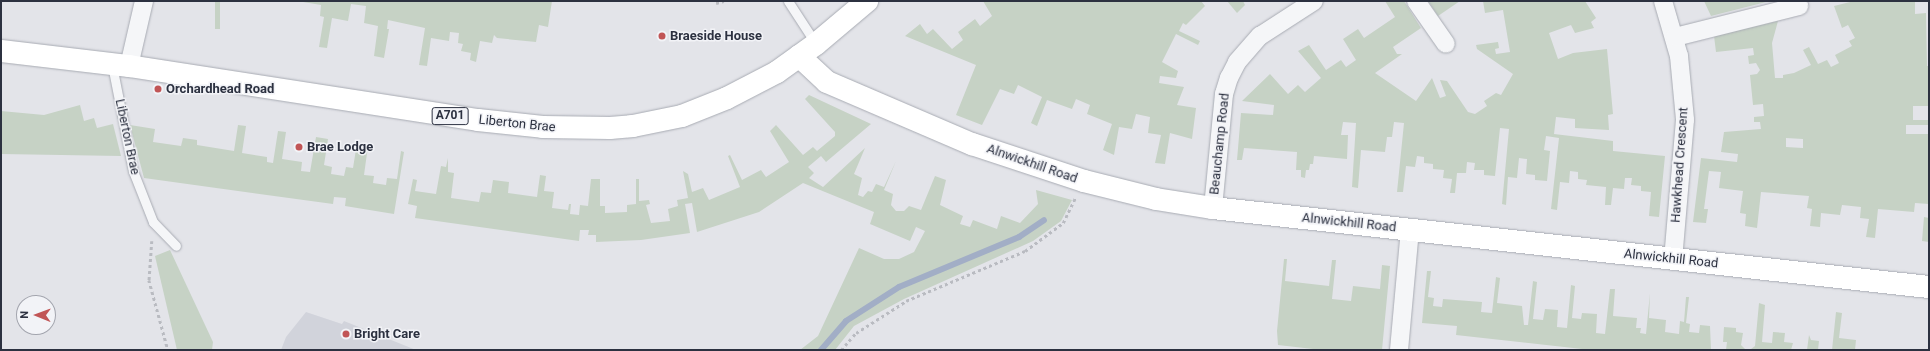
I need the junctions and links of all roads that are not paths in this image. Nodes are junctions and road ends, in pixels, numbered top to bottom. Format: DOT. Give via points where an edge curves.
graph roads {
  1 [pos="144,1"];
  2 [pos="788,1"];
  3 [pos="867,1"];
  4 [pos="1314,1"];
  5 [pos="1416,1"];
  6 [pos="1663,1"];
  7 [pos="1799,6"];
  8 [pos="1675,37"];
  9 [pos="816,44"];
  10 [pos="1446,44"];
  11 [pos="1,51"];
  12 [pos="799,56"];
  13 [pos="121,65"];
  14 [pos="1213,208"];
  15 [pos="1410,230"];
  16 [pos="176,246"];
  17 [pos="1673,259"];
  18 [pos="1929,287"];
  19 [pos="1399,350"];
  1 -- 13 [label="street"];
  2 -- 9 [label="lane"];
  3 -- 9 [label="street, Liberton Brae / A701"];
  4 -- 14 [label="street, Beauchamp Road" via="1260,36 1237,62 1229,78 1224,94"];
  5 -- 10 [label="street"];
  6 -- 8 [label="street, Hawkhead Crescent"];
  7 -- 8 [label="street"];
  8 -- 17 [label="street, Hawkhead Crescent" via="1682,73 1686,120"];
  9 -- 12 [label="street, Liberton Brae / A701"];
  11 -- 13 [label="street, Liberton Brae / A701"];
  12 -- 13 [label="street, Liberton Brae / A701" via="777,72 727,98 682,116 633,126 581,129 478,120"];
  12 -- 14 [label="street, Alnwickhill Road" via="827,82 972,144 1084,181 1156,199"];
  13 -- 16 [label="lane, Liberton Brae" via="133,171 153,222"];
  14 -- 15 [label="street, Alnwickhill Road"];
  15 -- 17 [label="street, Alnwickhill Road"];
  15 -- 19 [label="street"];
  17 -- 18 [label="street, Alnwickhill Road"];
}
